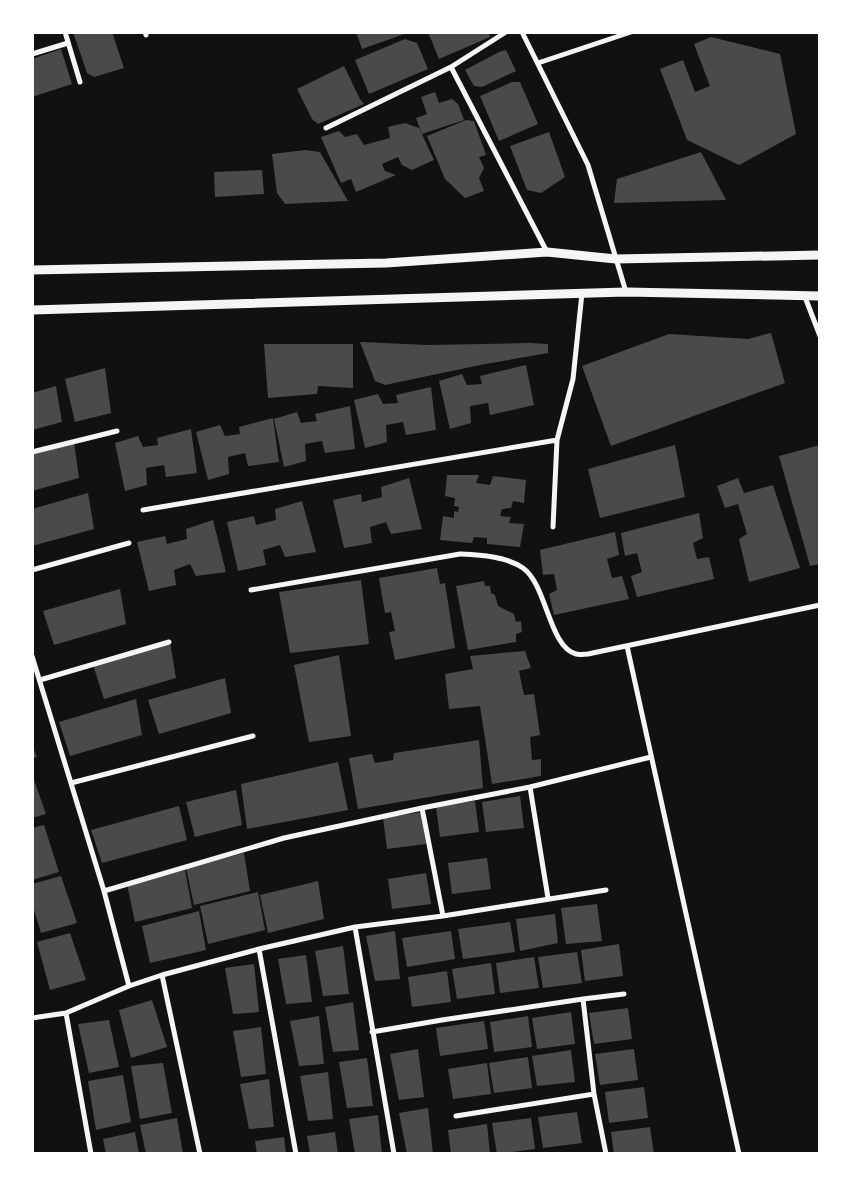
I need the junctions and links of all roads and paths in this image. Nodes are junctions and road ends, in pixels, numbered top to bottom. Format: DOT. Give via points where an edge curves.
graph roads {
  1 [pos="64,32"];
  2 [pos="506,32"];
  3 [pos="522,32"];
  4 [pos="631,32"];
  5 [pos="68,44"];
  6 [pos="32,54"];
  7 [pos="538,63"];
  8 [pos="451,67"];
  9 [pos="80,82"];
  10 [pos="326,128"];
  11 [pos="547,252"];
  12 [pos="820,255"];
  13 [pos="616,259"];
  14 [pos="32,270"];
  15 [pos="626,292"];
  16 [pos="582,293"];
  17 [pos="820,296"];
  18 [pos="805,297"];
  19 [pos="32,310"];
  20 [pos="820,336"];
  21 [pos="117,431"];
  22 [pos="557,440"];
  23 [pos="32,452"];
  24 [pos="143,510"];
  25 [pos="553,526"];
  26 [pos="129,543"];
  27 [pos="32,570"];
  28 [pos="251,590"];
  29 [pos="820,605"];
  30 [pos="169,642"];
  31 [pos="627,646"];
  32 [pos="32,656"];
  33 [pos="40,680"];
  34 [pos="252,736"];
  35 [pos="651,757"];
  36 [pos="71,783"];
  37 [pos="530,786"];
  38 [pos="422,808"];
  39 [pos="606,890"];
  40 [pos="104,891"];
  41 [pos="548,898"];
  42 [pos="443,916"];
  43 [pos="355,927"];
  44 [pos="259,949"];
  45 [pos="162,975"];
  46 [pos="129,986"];
  47 [pos="624,994"];
  48 [pos="583,999"];
  49 [pos="66,1013"];
  50 [pos="32,1018"];
  51 [pos="372,1032"];
  52 [pos="594,1094"];
  53 [pos="456,1116"];
  54 [pos="91,1154"];
  55 [pos="200,1154"];
  56 [pos="296,1154"];
  57 [pos="394,1154"];
  58 [pos="606,1154"];
  59 [pos="739,1154"];
  1 -- 5 [label="street"];
  2 -- 8 [label="street"];
  3 -- 7 [label="street"];
  4 -- 7 [label="street"];
  5 -- 6 [label="street"];
  5 -- 9 [label="street"];
  7 -- 13 [label="street" via="588,165"];
  8 -- 10 [label="street"];
  8 -- 11 [label="street"];
  11 -- 13 [label="street"];
  11 -- 14 [label="street" via="386,263"];
  12 -- 13 [label="street"];
  13 -- 15 [label="street"];
  15 -- 16 [label="street"];
  15 -- 18 [label="street"];
  16 -- 19 [label="street"];
  16 -- 22 [label="street" via="573,379"];
  17 -- 18 [label="street"];
  18 -- 20 [label="street"];
  21 -- 23 [label="street"];
  22 -- 24 [label="street"];
  22 -- 25 [label="street"];
  26 -- 27 [label="street"];
  28 -- 31 [label="street" via="460,554 504,559 524,569 537,586 560,641 567,649 576,654 588,654"];
  29 -- 31 [label="street"];
  30 -- 33 [label="street"];
  31 -- 35 [label="street"];
  32 -- 33 [label="street"];
  33 -- 36 [label="street"];
  34 -- 36 [label="street"];
  35 -- 37 [label="street"];
  35 -- 59 [label="street"];
  36 -- 40 [label="street"];
  37 -- 38 [label="street"];
  37 -- 41 [label="street"];
  38 -- 40 [label="street" via="284,838"];
  38 -- 42 [label="street"];
  39 -- 41 [label="street"];
  40 -- 46 [label="street"];
  41 -- 42 [label="street"];
  42 -- 43 [label="street"];
  43 -- 44 [label="street"];
  43 -- 51 [label="street"];
  44 -- 45 [label="street"];
  44 -- 56 [label="street"];
  45 -- 46 [label="street"];
  45 -- 55 [label="street"];
  46 -- 49 [label="street"];
  47 -- 48 [label="street"];
  48 -- 51 [label="street"];
  48 -- 52 [label="street"];
  49 -- 50 [label="street"];
  49 -- 54 [label="street"];
  51 -- 57 [label="street"];
  52 -- 53 [label="street"];
  52 -- 58 [label="street"];
}
